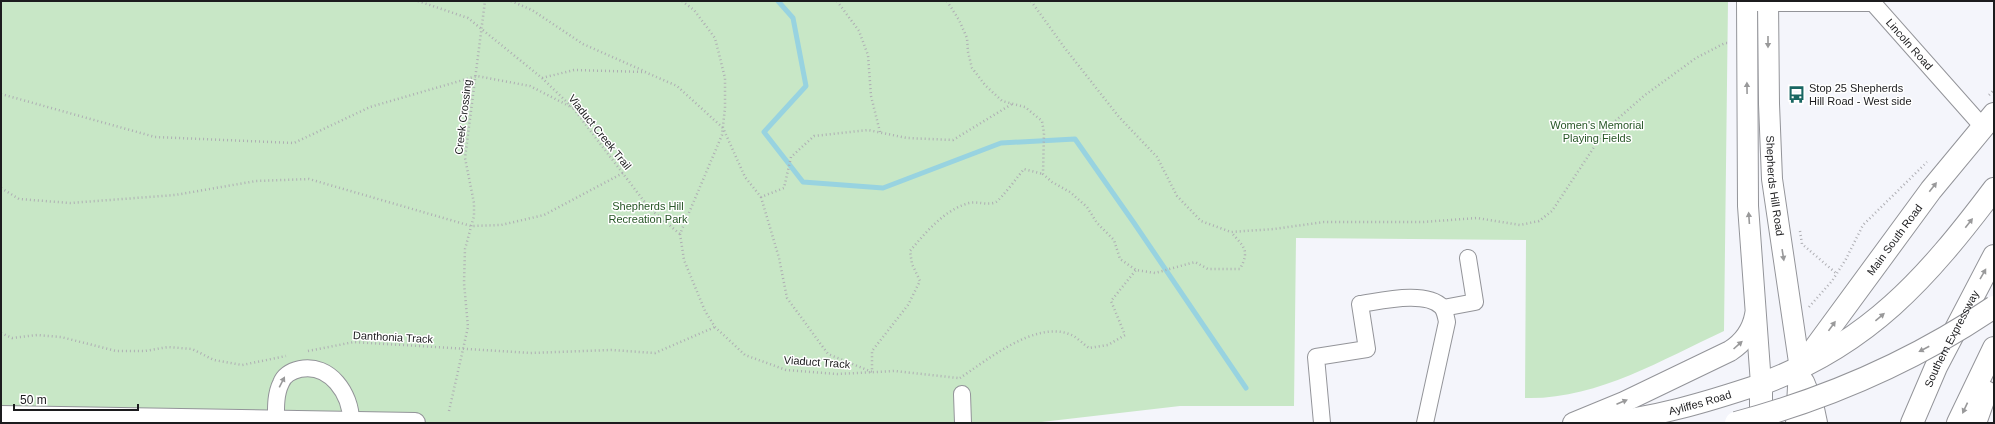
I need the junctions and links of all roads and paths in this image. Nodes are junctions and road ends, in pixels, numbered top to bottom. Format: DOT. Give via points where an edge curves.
graph roads {
  1 [pos="418,1"];
  2 [pos="485,1"];
  3 [pos="511,1"];
  4 [pos="682,1"];
  5 [pos="837,1"];
  6 [pos="946,1"];
  7 [pos="1031,1"];
  8 [pos="1747,2"];
  9 [pos="1768,2"];
  10 [pos="1874,2"];
  11 [pos="482,30"];
  12 [pos="1746,44"];
  13 [pos="645,72"];
  14 [pos="477,76"];
  15 [pos="542,78"];
  16 [pos="1994,90"];
  17 [pos="1,94"];
  18 [pos="1012,104"];
  19 [pos="573,108"];
  20 [pos="1983,118"];
  21 [pos="723,128"];
  22 [pos="880,132"];
  23 [pos="1930,160"];
  24 [pos="623,173"];
  25 [pos="1043,174"];
  26 [pos="1,188"];
  27 [pos="1994,190"];
  28 [pos="761,197"];
  29 [pos="471,226"];
  30 [pos="1799,229"];
  31 [pos="1231,232"];
  32 [pos="680,234"];
  33 [pos="1994,256"];
  34 [pos="1468,258"];
  35 [pos="1136,270"];
  36 [pos="1837,274"];
  37 [pos="1829,285"];
  38 [pos="1994,307"];
  39 [pos="1443,308"];
  40 [pos="1756,312"];
  41 [pos="715,327"];
  42 [pos="1,333"];
  43 [pos="1994,348"];
  44 [pos="463,349"];
  45 [pos="302,352"];
  46 [pos="287,356"];
  47 [pos="1994,370"];
  48 [pos="872,372"];
  49 [pos="1800,372"];
  50 [pos="1761,384"];
  51 [pos="961,386"];
  52 [pos="448,411"];
  53 [pos="1,416"];
  54 [pos="276,421"];
  55 [pos="351,421"];
  56 [pos="415,423"];
  57 [pos="963,423"];
  58 [pos="1322,423"];
  59 [pos="1425,423"];
  60 [pos="1573,423"];
  61 [pos="1597,423"];
  62 [pos="1736,423"];
  63 [pos="1761,423"];
  64 [pos="1774,423"];
  65 [pos="1797,423"];
  66 [pos="1816,423"];
  67 [pos="1912,423"];
  68 [pos="1958,423"];
  69 [pos="1975,423"];
  1 -- 11 [label="path, Viaduct Creek Trail" via="468,18"];
  2 -- 11 [label="path, Creek Crossing"];
  3 -- 13 [label="path" via="532,10 583,44"];
  4 -- 21 [label="path" via="694,10 715,38 725,78"];
  5 -- 22 [label="path" via="859,31 868,56 871,96"];
  6 -- 18 [label="path" via="967,38 972,68 996,96"];
  7 -- 31 [label="path" via="1119,117 1157,157 1177,196 1201,221"];
  8 -- 9 [label="street, Lincoln Road"];
  8 -- 12 [label="main road, Shepherds Hill Road"];
  9 -- 10 [label="street, Lincoln Road"];
  9 -- 49 [label="main road, Shepherds Hill Road, one-way" via="1772,179"];
  10 -- 20 [label="street, Lincoln Road"];
  11 -- 14 [label="path, Creek Crossing"];
  11 -- 15 [label="path, Viaduct Creek Trail"];
  12 -- 31 [label="path" via="1725,43 1696,58 1645,95 1606,128 1552,211 1539,221 1520,224 1477,218 1423,222 1324,222"];
  40 -- 12 [label="main road, Shepherds Hill Road, one-way" via="1748,206"];
  13 -- 15 [label="path" via="574,70"];
  13 -- 21 [label="path" via="677,86"];
  14 -- 17 [label="path" via="370,107 294,143 155,137"];
  14 -- 19 [label="path" via="530,86"];
  14 -- 29 [label="path, Creek Crossing" via="465,158 474,203"];
  15 -- 19 [label="path, Viaduct Creek Trail"];
  16 -- 20 [label="path"];
  18 -- 22 [label="path" via="953,140 907,138"];
  18 -- 25 [label="path" via="1025,108 1042,121"];
  19 -- 24 [label="path, Viaduct Creek Trail"];
  49 -- 20 [label="highway, Main South Road, one-way"];
  21 -- 28 [label="path" via="745,177"];
  21 -- 32 [label="path"];
  22 -- 28 [label="path" via="868,130 814,136 791,157 784,188"];
  23 -- 36 [label="path" via="1863,225"];
  24 -- 29 [label="path" via="544,215 501,225"];
  24 -- 32 [label="path, Viaduct Creek Trail" via="650,209"];
  25 -- 35 [label="path" via="1087,207 1097,223 1114,240 1120,259"];
  25 -- 48 [label="path" via="1024,169 997,201 984,204 970,203 948,213 926,232 910,251 912,264 920,281 908,305 872,351"];
  26 -- 29 [label="path" via="19,199 70,203 175,195 256,181 309,179"];
  49 -- 27 [label="highway, Ayliffes Road, one-way" via="1862,331 1897,302 1942,256"];
  28 -- 48 [label="path" via="779,258 787,298 828,354"];
  29 -- 44 [label="path, Creek Crossing" via="465,249 464,283 468,326"];
  30 -- 36 [label="path" via="1802,244"];
  31 -- 35 [label="path" via="1246,250 1246,258 1240,269 1208,269 1195,262 1155,273"];
  32 -- 41 [label="path, Viaduct Track" via="684,260"];
  67 -- 33 [label="highway, Southern Expressway, one-way" via="1936,367"];
  34 -- 39 [label="street" via="1475,302"];
  35 -- 51 [label="path" via="1111,301 1125,335 1108,345 1089,348 1070,334 1053,331 1029,337 1012,343"];
  36 -- 37 [label="path"];
  38 -- 62 [label="highway, one-way, bridge" via="1935,343 1881,370 1796,404"];
  39 -- 58 [label="street" via="1432,300 1406,298 1360,304 1367,349 1316,357"];
  39 -- 59 [label="street" via="1447,322"];
  40 -- 50 [label="main road, Shepherds Hill Road"];
  60 -- 40 [label="main road, one-way" via="1624,402 1730,351 1748,334"];
  41 -- 44 [label="path, Danthonia Track" via="655,353 611,350 530,354"];
  41 -- 48 [label="path, Viaduct Track" via="745,355 786,370 837,374"];
  42 -- 46 [label="path" via="12,338 37,335 61,337 116,351 144,351 168,347 192,349 214,360 242,365"];
  43 -- 68 [label="highway, one-way"];
  44 -- 45 [label="path, Danthonia Track" via="354,342"];
  44 -- 52 [label="path, Creek Crossing"];
  47 -- 69 [label="highway"];
  48 -- 51 [label="path, Viaduct Track" via="895,371"];
  49 -- 50 [label="highway, Ayliffes Road"];
  49 -- 64 [label="main road" via="1789,403"];
  49 -- 65 [label="highway"];
  49 -- 66 [label="highway"];
  50 -- 61 [label="main road, Ayliffes Road" via="1673,411"];
  50 -- 63 [label="highway"];
  51 -- 57 [label="street"];
  53 -- 54 [label="main road"];
  54 -- 55 [label="main road"];
  54 -- 55 [label="street, one-way" via="277,395 281,383 290,373 306,368 327,373 333,378 348,401"];
  55 -- 56 [label="main road"];
}
